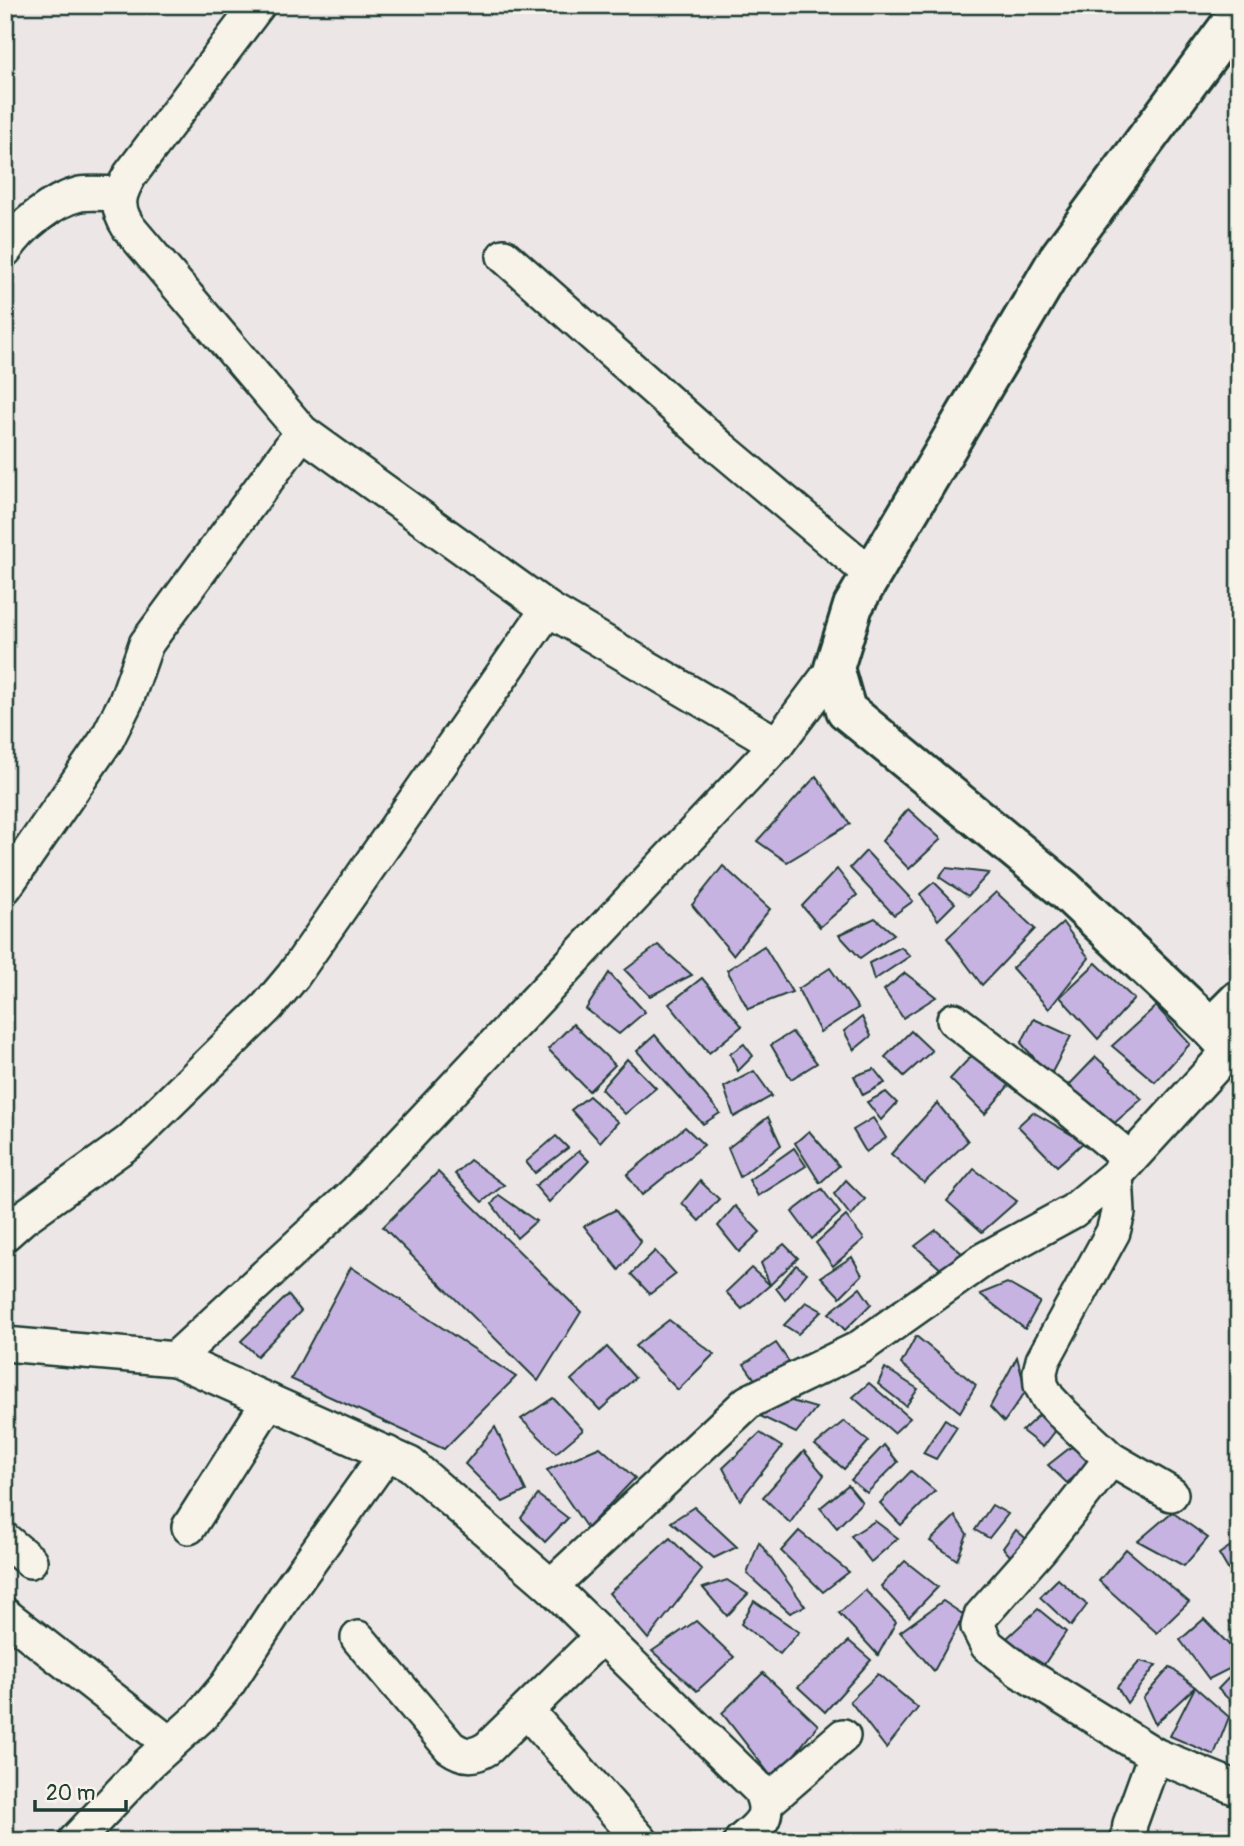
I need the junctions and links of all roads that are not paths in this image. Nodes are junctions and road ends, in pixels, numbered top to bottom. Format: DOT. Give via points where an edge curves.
graph roads {
  1 [pos="258,5"];
  2 [pos="1239,13"];
  3 [pos="119,194"];
  4 [pos="5,250"];
  5 [pos="504,256"];
  6 [pos="302,432"];
  7 [pos="872,575"];
  8 [pos="548,609"];
  9 [pos="834,668"];
  10 [pos="777,744"];
  11 [pos="5,887"];
  12 [pos="1239,1000"];
  13 [pos="954,1020"];
  14 [pos="1227,1045"];
  15 [pos="1123,1167"];
  16 [pos="5,1234"];
  17 [pos="5,1344"];
  18 [pos="175,1359"];
  19 [pos="269,1401"];
  20 [pos="387,1454"];
  21 [pos="1111,1459"];
  22 [pos="1171,1494"];
  23 [pos="189,1527"];
  24 [pos="5,1540"];
  25 [pos="30,1561"];
  26 [pos="551,1586"];
  27 [pos="5,1615"];
  28 [pos="602,1636"];
  29 [pos="358,1638"];
  30 [pos="527,1711"];
  31 [pos="843,1736"];
  32 [pos="170,1744"];
  33 [pos="1155,1755"];
  34 [pos="1239,1789"];
  35 [pos="766,1803"];
  36 [pos="75,1841"];
  37 [pos="641,1841"];
  38 [pos="741,1841"];
  39 [pos="1128,1841"];
  1 -- 3 [label="street"];
  2 -- 7 [label="street" via="1060,256"];
  3 -- 4 [label="street" via="82,194 59,203 25,226"];
  3 -- 6 [label="street" via="129,228"];
  5 -- 7 [label="street"];
  6 -- 8 [label="street"];
  6 -- 11 [label="street" via="146,644 107,739"];
  7 -- 9 [label="street" via="853,606"];
  8 -- 10 [label="street"];
  8 -- 16 [label="street" via="267,1007 130,1142"];
  9 -- 10 [label="street"];
  9 -- 14 [label="street" via="846,710 1066,890"];
  10 -- 18 [label="street" via="355,1193"];
  12 -- 14 [label="street"];
  13 -- 15 [label="street" via="1066,1106"];
  14 -- 15 [label="street"];
  15 -- 21 [label="street" via="1113,1232 1040,1372 1048,1398"];
  15 -- 26 [label="street" via="1073,1211 983,1260 859,1348 748,1402"];
  17 -- 18 [label="street"];
  18 -- 19 [label="street"];
  19 -- 20 [label="street"];
  19 -- 23 [label="street"];
  20 -- 26 [label="street" via="410,1464"];
  20 -- 32 [label="street" via="227,1685"];
  21 -- 22 [label="street"];
  21 -- 33 [label="street" via="981,1616 978,1627 987,1644 1015,1667"];
  24 -- 25 [label="street"];
  26 -- 28 [label="street"];
  27 -- 32 [label="street"];
  28 -- 30 [label="street"];
  28 -- 35 [label="street" via="760,1790"];
  29 -- 30 [label="street" via="460,1754 488,1748"];
  30 -- 37 [label="street"];
  31 -- 35 [label="street"];
  32 -- 36 [label="street"];
  33 -- 34 [label="street"];
  33 -- 39 [label="street"];
  35 -- 38 [label="street" via="762,1824"];
}
